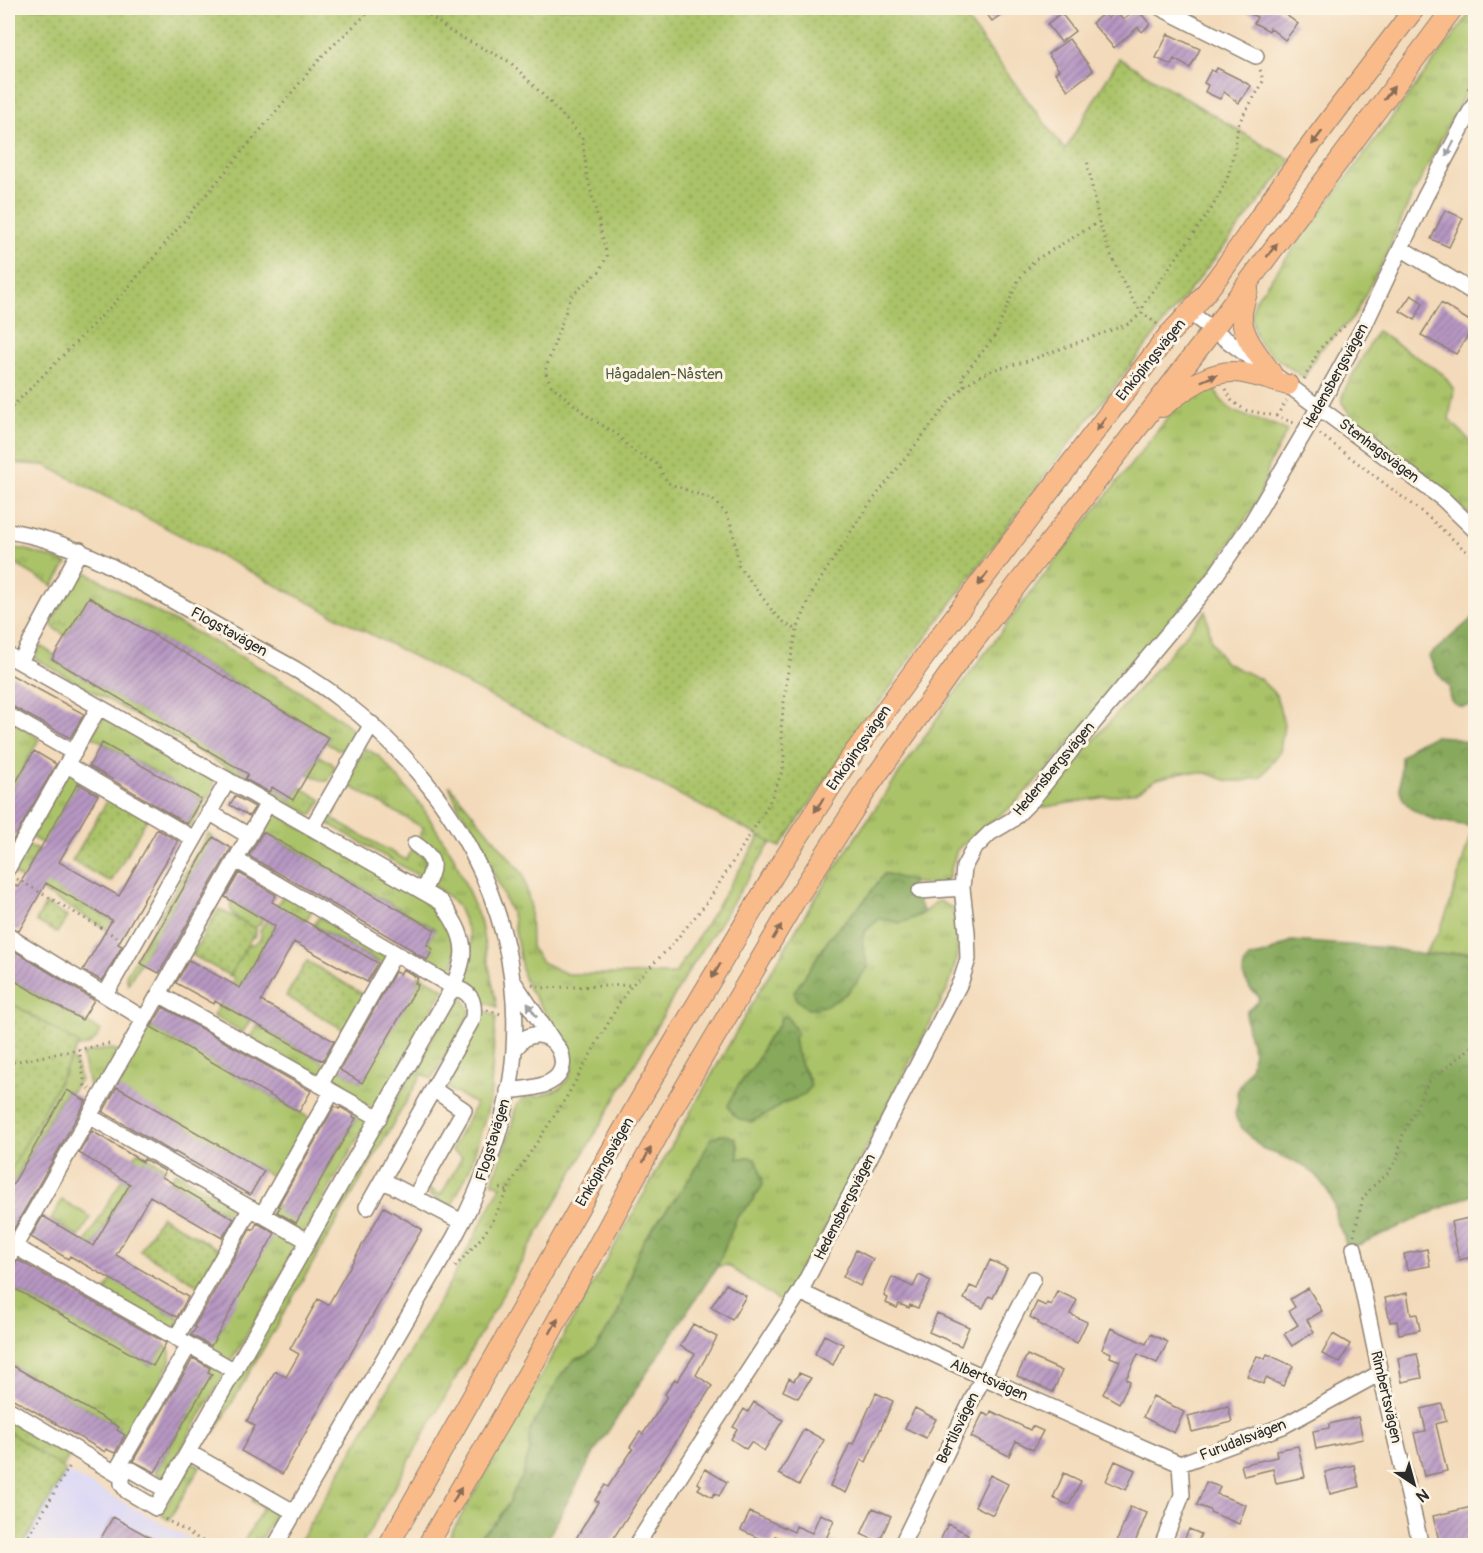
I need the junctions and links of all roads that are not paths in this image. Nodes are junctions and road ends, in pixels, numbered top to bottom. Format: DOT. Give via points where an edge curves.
graph roads {
  1 [pos="1161,8"];
  2 [pos="1414,8"];
  3 [pos="1453,8"];
  4 [pos="1256,56"];
  5 [pos="1470,98"];
  6 [pos="1401,248"];
  7 [pos="1250,279"];
  8 [pos="1476,294"];
  9 [pos="1190,313"];
  10 [pos="1212,331"];
  11 [pos="1272,374"];
  12 [pos="1292,388"];
  13 [pos="1319,407"];
  14 [pos="1143,421"];
  15 [pos="8,531"];
  16 [pos="1476,531"];
  17 [pos="80,550"];
  18 [pos="14,658"];
  19 [pos="99,706"];
  20 [pos="8,715"];
  21 [pos="372,724"];
  22 [pos="70,759"];
  23 [pos="228,780"];
  24 [pos="268,803"];
  25 [pos="209,812"];
  26 [pos="312,828"];
  27 [pos="249,836"];
  28 [pos="194,839"];
  29 [pos="415,844"];
  30 [pos="236,860"];
  31 [pos="12,873"];
  32 [pos="962,888"];
  33 [pos="423,891"];
  34 [pos="920,891"];
  35 [pos="8,936"];
  36 [pos="395,953"];
  37 [pos="512,979"];
  38 [pos="453,987"];
  39 [pos="159,994"];
  40 [pos="105,995"];
  41 [pos="144,1019"];
  42 [pos="553,1041"];
  43 [pos="514,1050"];
  44 [pos="326,1088"];
  45 [pos="433,1089"];
  46 [pos="508,1091"];
  47 [pos="89,1116"];
  48 [pos="379,1118"];
  49 [pos="382,1180"];
  50 [pos="416,1197"];
  51 [pos="367,1208"];
  52 [pos="256,1211"];
  53 [pos="462,1222"];
  54 [pos="308,1241"];
  55 [pos="1354,1248"];
  56 [pos="11,1252"];
  57 [pos="1033,1279"];
  58 [pos="800,1292"];
  59 [pos="182,1341"];
  60 [pos="235,1371"];
  61 [pos="1380,1373"];
  62 [pos="983,1377"];
  63 [pos="8,1409"];
  64 [pos="188,1452"];
  65 [pos="1180,1464"];
  66 [pos="119,1475"];
  67 [pos="166,1490"];
  68 [pos="294,1512"];
  69 [pos="274,1545"];
  70 [pos="388,1545"];
  71 [pos="427,1545"];
  72 [pos="636,1545"];
  73 [pos="901,1545"];
  74 [pos="1162,1545"];
  75 [pos="1421,1545"];
  1 -- 4 [label="street"];
  2 -- 9 [label="main road, Enköpingsvägen, one-way"];
  7 -- 3 [label="main road, Enköpingsvägen, one-way"];
  5 -- 6 [label="street, Hedensbergsvägen, one-way"];
  6 -- 8 [label="street"];
  6 -- 13 [label="street, Hedensbergsvägen"];
  7 -- 10 [label="main road, Enköpingsvägen"];
  7 -- 11 [label="main road" via="1242,314 1244,329"];
  9 -- 10 [label="street, Stenhagsvägen"];
  9 -- 70 [label="main road, Enköpingsvägen, one-way" via="1169,333 843,768 773,876 645,1091"];
  10 -- 11 [label="street, Stenhagsvägen"];
  10 -- 14 [label="main road, Enköpingsvägen"];
  11 -- 12 [label="street, Stenhagsvägen"];
  12 -- 13 [label="street, Stenhagsvägen"];
  14 -- 12 [label="main road, one-way" via="1188,388 1220,374 1240,372"];
  13 -- 16 [label="street, Stenhagsvägen" via="1443,500"];
  13 -- 32 [label="street, Hedensbergsvägen" via="1250,525 1211,582 1032,800 973,850 964,867"];
  71 -- 14 [label="main road, Enköpingsvägen, one-way" via="534,1363 670,1113 795,901 869,786 957,663"];
  15 -- 17 [label="street, Flogstavägen"];
  17 -- 18 [label="street"];
  17 -- 21 [label="street, Flogstavägen" via="304,675"];
  18 -- 19 [label="street"];
  19 -- 22 [label="street"];
  19 -- 23 [label="street"];
  20 -- 22 [label="street"];
  21 -- 26 [label="street"];
  21 -- 37 [label="street, Flogstavägen" via="421,775 473,851 501,926"];
  22 -- 28 [label="street"];
  22 -- 31 [label="street"];
  23 -- 24 [label="street"];
  23 -- 25 [label="street"];
  24 -- 26 [label="street"];
  24 -- 27 [label="street"];
  25 -- 27 [label="street"];
  25 -- 28 [label="street"];
  26 -- 33 [label="street"];
  27 -- 30 [label="street"];
  28 -- 40 [label="street"];
  29 -- 33 [label="street" via="432,860"];
  30 -- 36 [label="street"];
  30 -- 39 [label="street"];
  32 -- 34 [label="street"];
  32 -- 58 [label="street, Hedensbergsvägen" via="968,959 961,981"];
  33 -- 38 [label="street" via="441,902 455,920 462,942 462,962"];
  35 -- 40 [label="street"];
  36 -- 38 [label="street"];
  36 -- 44 [label="street"];
  42 -- 37 [label="street, one-way"];
  37 -- 43 [label="street, Flogstavägen"];
  38 -- 45 [label="street" via="469,995 475,1005 473,1018"];
  38 -- 48 [label="street"];
  39 -- 41 [label="street"];
  39 -- 44 [label="street"];
  40 -- 41 [label="street"];
  41 -- 47 [label="street"];
  42 -- 43 [label="street" via="534,1035"];
  42 -- 46 [label="street" via="563,1064 558,1076 538,1087"];
  43 -- 46 [label="street, Flogstavägen"];
  44 -- 48 [label="street"];
  44 -- 52 [label="street"];
  45 -- 49 [label="street"];
  45 -- 50 [label="street" via="464,1110"];
  46 -- 53 [label="street, Flogstavägen" via="504,1115 480,1185"];
  47 -- 52 [label="street"];
  47 -- 56 [label="street"];
  48 -- 54 [label="street"];
  49 -- 50 [label="street"];
  49 -- 51 [label="street"];
  50 -- 53 [label="street"];
  52 -- 54 [label="street"];
  52 -- 59 [label="street"];
  53 -- 68 [label="street, Flogstavägen"];
  54 -- 60 [label="street"];
  55 -- 61 [label="street, Rimbertsvägen"];
  56 -- 59 [label="street"];
  57 -- 62 [label="street, Bertilsvägen"];
  58 -- 62 [label="street, Albertsvägen"];
  58 -- 72 [label="street, Hedensbergsvägen"];
  59 -- 60 [label="street"];
  59 -- 66 [label="street"];
  60 -- 64 [label="street"];
  61 -- 65 [label="street, Furudalsvägen" via="1283,1426"];
  61 -- 75 [label="street, Rimbertsvägen"];
  62 -- 65 [label="street, Albertsvägen"];
  62 -- 73 [label="street, Bertilsvägen"];
  63 -- 66 [label="street"];
  64 -- 67 [label="street"];
  64 -- 68 [label="street"];
  65 -- 74 [label="street, Furudalsvägen" via="1182,1495"];
  66 -- 67 [label="street" via="132,1470"];
  66 -- 67 [label="street" via="127,1491 156,1508"];
  68 -- 69 [label="street, Flogstavägen"];
}
